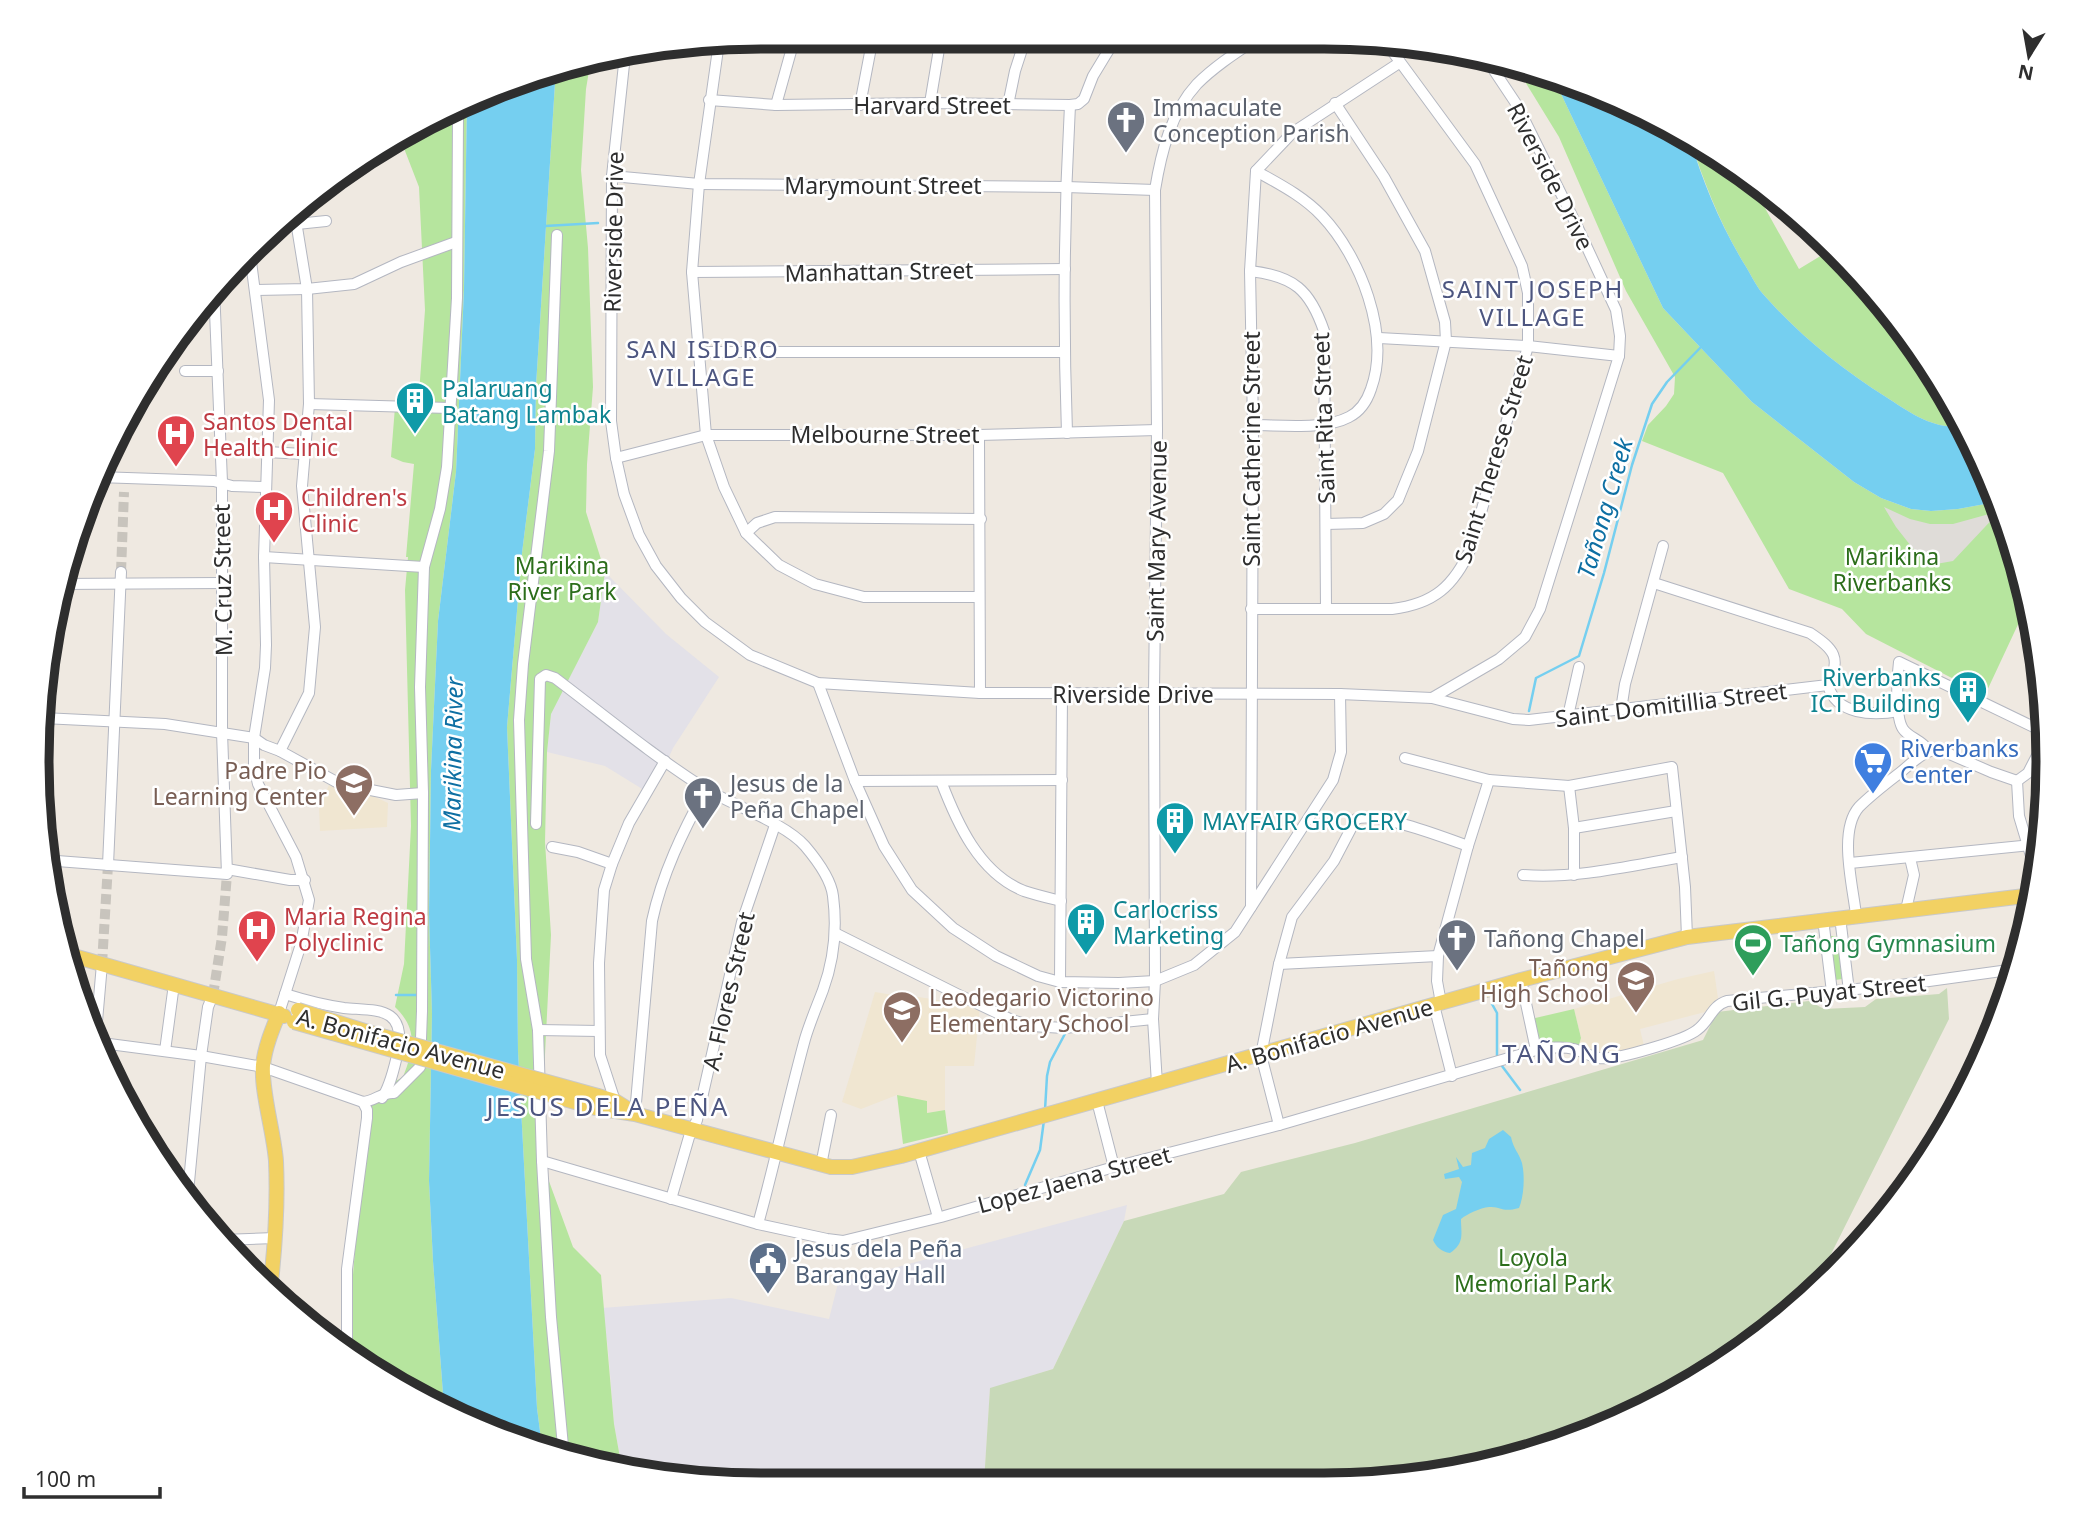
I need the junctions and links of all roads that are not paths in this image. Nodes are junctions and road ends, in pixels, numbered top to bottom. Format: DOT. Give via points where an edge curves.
graph roads {
  1 [pos="792,49"];
  2 [pos="871,49"];
  3 [pos="939,49"];
  4 [pos="1022,49"];
  5 [pos="1109,49"];
  6 [pos="1242,49"];
  7 [pos="717,51"];
  8 [pos="1392,53"];
  9 [pos="624,63"];
  10 [pos="1399,63"];
  11 [pos="1494,70"];
  12 [pos="709,100"];
  13 [pos="930,103"];
  14 [pos="1335,103"];
  15 [pos="776,105"];
  16 [pos="860,105"];
  17 [pos="1070,105"];
  18 [pos="1008,106"];
  19 [pos="458,117"];
  20 [pos="1256,170"];
  21 [pos="612,176"];
  22 [pos="698,184"];
  23 [pos="1066,187"];
  24 [pos="1155,190"];
  25 [pos="300,219"];
  26 [pos="326,220"];
  27 [pos="297,222"];
  28 [pos="557,235"];
  29 [pos="456,242"];
  30 [pos="252,265"];
  31 [pos="1065,269"];
  32 [pos="1250,271"];
  33 [pos="692,272"];
  34 [pos="307,289"];
  35 [pos="256,290"];
  36 [pos="215,305"];
  37 [pos="1378,338"];
  38 [pos="1446,341"];
  39 [pos="1528,346"];
  40 [pos="697,352"];
  41 [pos="1064,352"];
  42 [pos="1619,356"];
  43 [pos="185,371"];
  44 [pos="218,372"];
  45 [pos="309,404"];
  46 [pos="449,408"];
  47 [pos="1326,424"];
  48 [pos="1253,425"];
  49 [pos="1157,430"];
  50 [pos="1067,433"];
  51 [pos="706,435"];
  52 [pos="979,435"];
  53 [pos="267,452"];
  54 [pos="304,454"];
  55 [pos="616,458"];
  56 [pos="108,478"];
  57 [pos="125,479"];
  58 [pos="222,482"];
  59 [pos="266,487"];
  60 [pos="124,492"];
  61 [pos="981,519"];
  62 [pos="1326,524"];
  63 [pos="746,533"];
  64 [pos="1663,546"];
  65 [pos="264,557"];
  66 [pos="307,559"];
  67 [pos="424,567"];
  68 [pos="121,578"];
  69 [pos="72,583"];
  70 [pos="221,583"];
  71 [pos="1654,583"];
  72 [pos="979,597"];
  73 [pos="1251,609"];
  74 [pos="1326,609"];
  75 [pos="1579,667"];
  76 [pos="818,683"];
  77 [pos="1828,685"];
  78 [pos="980,693"];
  79 [pos="1062,693"];
  80 [pos="1154,694"];
  81 [pos="1252,694"];
  82 [pos="1340,694"];
  83 [pos="1432,698"];
  84 [pos="1621,710"];
  85 [pos="1899,711"];
  86 [pos="1568,716"];
  87 [pos="51,718"];
  88 [pos="115,721"];
  89 [pos="2035,730"];
  90 [pos="222,732"];
  91 [pos="254,738"];
  92 [pos="1928,750"];
  93 [pos="280,751"];
  94 [pos="2036,757"];
  95 [pos="1405,758"];
  96 [pos="666,761"];
  97 [pos="1062,780"];
  98 [pos="1489,780"];
  99 [pos="855,781"];
  100 [pos="941,781"];
  101 [pos="2017,781"];
  102 [pos="1569,786"];
  103 [pos="706,789"];
  104 [pos="423,793"];
  105 [pos="1676,811"];
  106 [pos="536,824"];
  107 [pos="775,825"];
  108 [pos="1574,828"];
  109 [pos="2029,844"];
  110 [pos="1468,846"];
  111 [pos="552,847"];
  112 [pos="2030,850"];
  113 [pos="1682,857"];
  114 [pos="1910,858"];
  115 [pos="56,861"];
  116 [pos="1850,863"];
  117 [pos="612,864"];
  118 [pos="108,865"];
  119 [pos="227,872"];
  120 [pos="1523,875"];
  121 [pos="1574,875"];
  122 [pos="305,880"];
  123 [pos="2023,896"];
  124 [pos="1060,901"];
  125 [pos="1251,907"];
  126 [pos="1906,910"];
  127 [pos="1856,915"];
  128 [pos="1840,917"];
  129 [pos="1823,919"];
  130 [pos="835,933"];
  131 [pos="1687,937"];
  132 [pos="1438,956"];
  133 [pos="77,957"];
  134 [pos="102,964"];
  135 [pos="1279,964"];
  136 [pos="2004,971"];
  137 [pos="1521,980"];
  138 [pos="1155,981"];
  139 [pos="1060,982"];
  140 [pos="174,984"];
  141 [pos="1849,991"];
  142 [pos="1832,992"];
  143 [pos="285,994"];
  144 [pos="213,995"];
  145 [pos="1438,1004"];
  146 [pos="278,1013"];
  147 [pos="97,1018"];
  148 [pos="1153,1019"];
  149 [pos="538,1030"];
  150 [pos="599,1031"];
  151 [pos="108,1044"];
  152 [pos="1536,1050"];
  153 [pos="165,1051"];
  154 [pos="1261,1055"];
  155 [pos="201,1056"];
  156 [pos="263,1067"];
  157 [pos="1451,1076"];
  158 [pos="1157,1084"];
  159 [pos="386,1092"];
  160 [pos="615,1101"];
  161 [pos="1097,1101"];
  162 [pos="363,1102"];
  163 [pos="597,1102"];
  164 [pos="635,1114"];
  165 [pos="831,1115"];
  166 [pos="1279,1125"];
  167 [pos="365,1126"];
  168 [pos="693,1130"];
  169 [pos="919,1151"];
  170 [pos="778,1153"];
  171 [pos="542,1161"];
  172 [pos="821,1165"];
  173 [pos="1114,1167"];
  174 [pos="188,1183"];
  175 [pos="671,1199"];
  176 [pos="938,1217"];
  177 [pos="758,1224"];
  178 [pos="275,1238"];
  179 [pos="235,1240"];
  180 [pos="271,1277"];
  181 [pos="347,1340"];
  182 [pos="563,1445"];
  1 -- 15 [label="street"];
  2 -- 16 [label="street"];
  3 -- 13 [label="street"];
  4 -- 18 [label="street"];
  5 -- 17 [label="street" via="1084,99"];
  6 -- 24 [label="street, Saint Mary Avenue" via="1189,94 1169,135"];
  7 -- 12 [label="street"];
  8 -- 10 [label="street, Saint Therese Street"];
  9 -- 21 [label="street, Riverside Drive"];
  10 -- 14 [label="street"];
  10 -- 39 [label="street, Saint Therese Street" via="1475,164 1500,216 1522,266 1528,293"];
  11 -- 42 [label="street, Riverside Drive" via="1517,105 1616,310"];
  12 -- 15 [label="street, Harvard Street"];
  12 -- 22 [label="street"];
  13 -- 16 [label="street, Harvard Street"];
  13 -- 18 [label="street, Harvard Street"];
  14 -- 20 [label="street" via="1292,133"];
  14 -- 38 [label="street" via="1425,251"];
  15 -- 16 [label="street, Harvard Street"];
  17 -- 18 [label="street, Harvard Street"];
  17 -- 23 [label="street"];
  19 -- 29 [label="street"];
  20 -- 32 [label="street, Saint Catherine Street"];
  20 -- 37 [label="street" via="1297,194 1348,249 1370,303"];
  21 -- 22 [label="street, Marymount Street"];
  21 -- 55 [label="street, Riverside Drive" via="611,421"];
  22 -- 23 [label="street, Marymount Street"];
  22 -- 33 [label="street"];
  23 -- 24 [label="street, Marymount Street"];
  23 -- 31 [label="street"];
  24 -- 49 [label="street, Saint Mary Avenue"];
  25 -- 26 [label="street"];
  27 -- 34 [label="street"];
  28 -- 149 [label="street" via="549,451 519,720 526,959"];
  29 -- 34 [label="street" via="354,284"];
  29 -- 46 [label="street"];
  30 -- 35 [label="street"];
  31 -- 33 [label="street, Manhattan Street"];
  31 -- 41 [label="street"];
  32 -- 47 [label="street, Saint Rita Street" via="1282,276 1310,298 1317,310 1324,331"];
  32 -- 48 [label="street, Saint Catherine Street"];
  33 -- 40 [label="street"];
  34 -- 35 [label="street"];
  34 -- 45 [label="street"];
  35 -- 53 [label="street" via="269,388"];
  36 -- 44 [label="street, M. Cruz Street"];
  37 -- 38 [label="street"];
  37 -- 47 [label="street" via="1367,400 1349,417"];
  38 -- 39 [label="street"];
  38 -- 62 [label="street" via="1418,450 1398,500 1384,514 1363,523"];
  39 -- 42 [label="street"];
  39 -- 74 [label="street, Saint Therese Street" via="1471,548 1452,582 1412,606"];
  40 -- 41 [label="street"];
  40 -- 51 [label="street"];
  41 -- 50 [label="street"];
  42 -- 83 [label="street, Riverside Drive" via="1540,609 1525,637 1499,659"];
  43 -- 44 [label="street"];
  44 -- 58 [label="street, M. Cruz Street"];
  45 -- 46 [label="street"];
  45 -- 54 [label="street"];
  46 -- 67 [label="street" via="447,475"];
  47 -- 48 [label="street"];
  47 -- 62 [label="street, Saint Rita Street"];
  48 -- 73 [label="street, Saint Catherine Street"];
  49 -- 50 [label="street, Melbourne Street"];
  49 -- 80 [label="street, Saint Mary Avenue"];
  50 -- 52 [label="street, Melbourne Street"];
  51 -- 52 [label="street, Melbourne Street"];
  51 -- 55 [label="street, Melbourne Street"];
  51 -- 63 [label="street"];
  52 -- 61 [label="street"];
  53 -- 54 [label="street"];
  53 -- 59 [label="street"];
  54 -- 66 [label="street"];
  55 -- 76 [label="street, Riverside Drive" via="639,535 681,598 705,622 750,654"];
  56 -- 57 [label="street"];
  57 -- 58 [label="street"];
  57 -- 60 [label="street"];
  58 -- 59 [label="street"];
  58 -- 70 [label="street, M. Cruz Street"];
  59 -- 65 [label="street"];
  61 -- 63 [label="street" via="775,517"];
  61 -- 72 [label="street"];
  62 -- 74 [label="street, Saint Rita Street"];
  63 -- 72 [label="street" via="779,565 815,584 864,597"];
  64 -- 71 [label="street"];
  65 -- 66 [label="street"];
  65 -- 91 [label="street" via="265,668"];
  66 -- 67 [label="street"];
  66 -- 93 [label="street" via="315,627 309,693"];
  67 -- 104 [label="street"];
  68 -- 69 [label="street"];
  68 -- 70 [label="street"];
  68 -- 88 [label="street"];
  70 -- 90 [label="street, M. Cruz Street"];
  71 -- 77 [label="street" via="1810,633 1835,658 1836,670"];
  71 -- 84 [label="street"];
  72 -- 78 [label="street"];
  73 -- 74 [label="street, Saint Therese Street"];
  73 -- 81 [label="street, Saint Catherine Street"];
  75 -- 86 [label="street"];
  76 -- 78 [label="street, Riverside Drive"];
  76 -- 99 [label="street"];
  77 -- 84 [label="street, Saint Domitillia Street"];
  77 -- 85 [label="street" via="1838,704 1862,712"];
  78 -- 79 [label="street, Riverside Drive"];
  79 -- 80 [label="street, Riverside Drive"];
  79 -- 97 [label="street"];
  80 -- 81 [label="street, Riverside Drive"];
  80 -- 138 [label="street, Saint Mary Avenue"];
  81 -- 82 [label="street, Riverside Drive"];
  81 -- 125 [label="street, Saint Catherine Street"];
  82 -- 83 [label="street, Riverside Drive"];
  82 -- 125 [label="street" via="1341,752 1333,780"];
  83 -- 86 [label="street, Saint Domitillia Street" via="1513,719"];
  84 -- 86 [label="street, Saint Domitillia Street"];
  85 -- 89 [label="street" via="1899,662"];
  85 -- 92 [label="street" via="1904,732"];
  87 -- 88 [label="street"];
  88 -- 90 [label="street"];
  88 -- 118 [label="street"];
  90 -- 91 [label="street"];
  90 -- 119 [label="street, M. Cruz Street"];
  91 -- 93 [label="street"];
  91 -- 122 [label="street" via="258,784"];
  92 -- 101 [label="street" via="1942,750"];
  92 -- 116 [label="street" via="1858,809 1850,827"];
  93 -- 104 [label="street" via="340,784 396,795"];
  94 -- 101 [label="street" via="2028,773"];
  95 -- 98 [label="street"];
  96 -- 103 [label="street"];
  96 -- 106 [label="street" via="555,678 542,676"];
  96 -- 117 [label="street" via="629,823"];
  97 -- 100 [label="street"];
  97 -- 124 [label="street"];
  98 -- 102 [label="street"];
  98 -- 110 [label="street"];
  99 -- 100 [label="street"];
  99 -- 139 [label="street" via="884,846 912,890 953,928 996,956"];
  100 -- 124 [label="street" via="967,840 997,874 1022,890"];
  101 -- 109 [label="street" via="2019,816"];
  102 -- 105 [label="street" via="1672,766"];
  102 -- 108 [label="street"];
  103 -- 107 [label="street"];
  103 -- 164 [label="street" via="686,825 654,909"];
  104 -- 159 [label="street" via="419,1067 394,1093"];
  105 -- 108 [label="street"];
  105 -- 113 [label="street"];
  107 -- 130 [label="street" via="803,844 824,871 833,893"];
  107 -- 168 [label="street, A. Flores Street" via="742,922"];
  108 -- 121 [label="street"];
  109 -- 112 [label="street"];
  109 -- 114 [label="street"];
  110 -- 132 [label="street"];
  110 -- 135 [label="street" via="1410,826 1356,820 1334,861 1292,917"];
  111 -- 117 [label="street"];
  113 -- 121 [label="street"];
  113 -- 131 [label="street"];
  114 -- 116 [label="street"];
  114 -- 126 [label="street" via="1914,875"];
  115 -- 118 [label="street"];
  116 -- 127 [label="street"];
  117 -- 150 [label="street" via="601,914"];
  118 -- 119 [label="street"];
  119 -- 122 [label="street"];
  120 -- 121 [label="street"];
  122 -- 143 [label="street" via="309,900 305,926"];
  123 -- 126 [label="main road, A. Bonifacio Avenue"];
  124 -- 139 [label="street"];
  125 -- 138 [label="street" via="1235,932 1194,965"];
  126 -- 127 [label="main road, A. Bonifacio Avenue"];
  127 -- 128 [label="main road, A. Bonifacio Avenue"];
  128 -- 129 [label="main road, A. Bonifacio Avenue"];
  128 -- 141 [label="street"];
  129 -- 131 [label="main road, A. Bonifacio Avenue"];
  129 -- 142 [label="street"];
  130 -- 148 [label="street" via="1031,1026 1064,1028"];
  130 -- 170 [label="street"];
  131 -- 137 [label="main road, A. Bonifacio Avenue"];
  132 -- 135 [label="street"];
  132 -- 145 [label="street"];
  133 -- 134 [label="main road, A. Bonifacio Avenue"];
  134 -- 140 [label="main road, A. Bonifacio Avenue"];
  134 -- 147 [label="street"];
  135 -- 154 [label="street"];
  136 -- 141 [label="street, Gil G. Puyat Street"];
  137 -- 145 [label="main road, A. Bonifacio Avenue"];
  137 -- 152 [label="street"];
  138 -- 139 [label="street"];
  138 -- 148 [label="street, Saint Mary Avenue"];
  140 -- 144 [label="main road, A. Bonifacio Avenue"];
  140 -- 153 [label="street"];
  141 -- 142 [label="street, Gil G. Puyat Street"];
  142 -- 152 [label="street, Gil G. Puyat Street" via="1727,1000 1689,1035 1608,1059 1566,1048"];
  143 -- 146 [label="street"];
  143 -- 159 [label="street" via="378,1010 392,1017 400,1039"];
  144 -- 146 [label="main road, A. Bonifacio Avenue"];
  144 -- 155 [label="street"];
  145 -- 154 [label="main road, A. Bonifacio Avenue"];
  145 -- 157 [label="street"];
  146 -- 156 [label="main road"];
  146 -- 163 [label="main road, A. Bonifacio Avenue, bridge"];
  148 -- 158 [label="street, Saint Mary Avenue"];
  149 -- 150 [label="street"];
  149 -- 171 [label="street"];
  150 -- 160 [label="street" via="600,1055"];
  151 -- 153 [label="street"];
  152 -- 157 [label="street, Lopez Jaena Street"];
  153 -- 155 [label="street"];
  154 -- 158 [label="main road, A. Bonifacio Avenue"];
  154 -- 166 [label="street"];
  155 -- 156 [label="street"];
  155 -- 174 [label="street"];
  156 -- 162 [label="street"];
  156 -- 178 [label="main road" via="277,1180"];
  157 -- 166 [label="street, Lopez Jaena Street"];
  158 -- 161 [label="main road, A. Bonifacio Avenue"];
  159 -- 162 [label="street"];
  159 -- 167 [label="street"];
  160 -- 163 [label="main road, A. Bonifacio Avenue"];
  160 -- 164 [label="main road, A. Bonifacio Avenue"];
  161 -- 169 [label="main road, A. Bonifacio Avenue"];
  161 -- 173 [label="street"];
  162 -- 167 [label="street"];
  163 -- 164 [label="main road, A. Bonifacio Avenue"];
  164 -- 168 [label="main road, A. Bonifacio Avenue"];
  165 -- 172 [label="street"];
  166 -- 173 [label="street, Lopez Jaena Street"];
  167 -- 181 [label="street" via="347,1269"];
  168 -- 170 [label="main road, A. Bonifacio Avenue"];
  168 -- 175 [label="street, A. Flores Street"];
  169 -- 172 [label="main road, A. Bonifacio Avenue" via="848,1168"];
  169 -- 176 [label="street"];
  170 -- 172 [label="main road, A. Bonifacio Avenue"];
  170 -- 177 [label="street"];
  171 -- 175 [label="street, Lopez Jaena Street"];
  171 -- 182 [label="street"];
  173 -- 176 [label="street, Lopez Jaena Street"];
  175 -- 177 [label="street, Lopez Jaena Street"];
  176 -- 177 [label="street, Lopez Jaena Street" via="842,1241"];
  178 -- 179 [label="street"];
  178 -- 180 [label="main road"];
}
